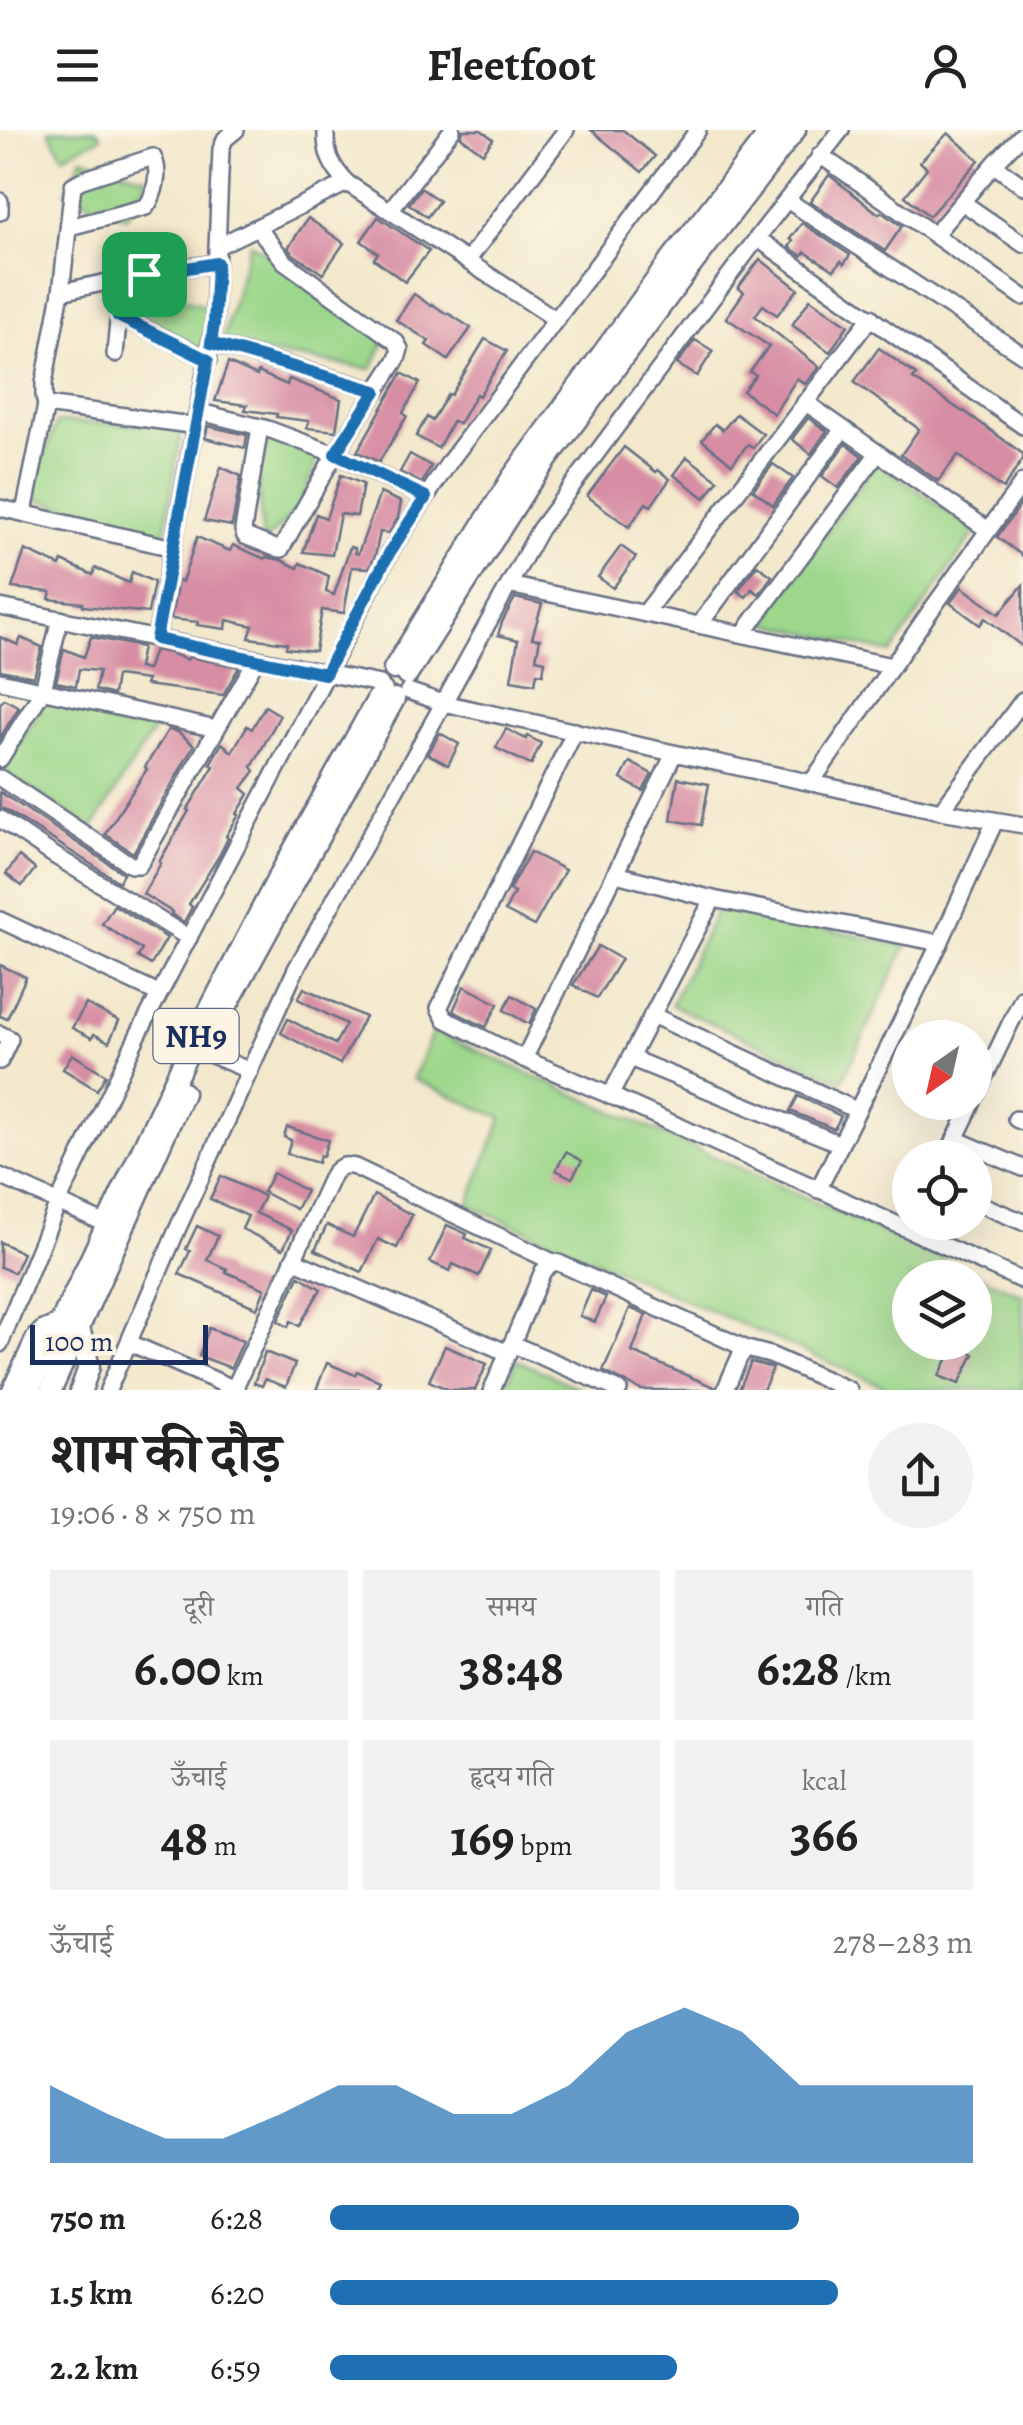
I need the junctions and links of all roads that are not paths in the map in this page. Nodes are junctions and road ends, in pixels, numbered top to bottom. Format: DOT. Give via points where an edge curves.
graph roads {
  1 [pos="236,130"];
  2 [pos="326,130"];
  3 [pos="452,130"];
  4 [pos="566,130"];
  5 [pos="698,130"];
  6 [pos="772,130"];
  7 [pos="795,130"];
  8 [pos="841,130"];
  9 [pos="1023,134"];
  10 [pos="820,155"];
  11 [pos="994,165"];
  12 [pos="347,182"];
  13 [pos="1023,186"];
  14 [pos="787,200"];
  15 [pos="0,202"];
  16 [pos="962,202"];
  17 [pos="390,209"];
  18 [pos="0,212"];
  19 [pos="69,227"];
  20 [pos="258,228"];
  21 [pos="935,234"];
  22 [pos="757,238"];
  23 [pos="1023,244"];
  24 [pos="218,254"];
  25 [pos="468,261"];
  26 [pos="122,279"];
  27 [pos="61,292"];
  28 [pos="1023,297"];
  29 [pos="118,316"];
  30 [pos="871,317"];
  31 [pos="558,320"];
  32 [pos="210,351"];
  33 [pos="116,354"];
  34 [pos="1023,355"];
  35 [pos="376,391"];
  36 [pos="806,402"];
  37 [pos="46,405"];
  38 [pos="198,419"];
  39 [pos="1023,426"];
  40 [pos="260,427"];
  41 [pos="844,428"];
  42 [pos="878,453"];
  43 [pos="335,454"];
  44 [pos="1023,482"];
  45 [pos="426,497"];
  46 [pos="0,508"];
  47 [pos="24,512"];
  48 [pos="988,530"];
  49 [pos="173,548"];
  50 [pos="508,585"];
  51 [pos="0,607"];
  52 [pos="645,612"];
  53 [pos="60,619"];
  54 [pos="700,624"];
  55 [pos="744,634"];
  56 [pos="156,639"];
  57 [pos="256,660"];
  58 [pos="892,666"];
  59 [pos="325,674"];
  60 [pos="0,681"];
  61 [pos="394,685"];
  62 [pos="43,690"];
  63 [pos="1023,700"];
  64 [pos="443,703"];
  65 [pos="216,729"];
  66 [pos="575,731"];
  67 [pos="674,754"];
  68 [pos="0,759"];
  69 [pos="0,778"];
  70 [pos="811,783"];
  71 [pos="941,811"];
  72 [pos="0,818"];
  73 [pos="995,821"];
  74 [pos="1023,825"];
  75 [pos="616,874"];
  76 [pos="712,899"];
  77 [pos="0,920"];
  78 [pos="189,938"];
  79 [pos="940,943"];
  80 [pos="158,994"];
  81 [pos="1023,997"];
  82 [pos="652,1016"];
  83 [pos="0,1034"];
  84 [pos="196,1049"];
  85 [pos="630,1058"];
  86 [pos="524,1060"];
  87 [pos="0,1061"];
  88 [pos="992,1062"];
  89 [pos="250,1072"];
  90 [pos="610,1096"];
  91 [pos="856,1110"];
  92 [pos="964,1120"];
  93 [pos="955,1140"];
  94 [pos="840,1144"];
  95 [pos="992,1155"];
  96 [pos="1023,1168"];
  97 [pos="0,1176"];
  98 [pos="818,1190"];
  99 [pos="58,1204"];
  100 [pos="992,1209"];
  101 [pos="892,1219"];
  102 [pos="1023,1222"];
  103 [pos="106,1224"];
  104 [pos="940,1240"];
  105 [pos="293,1260"];
  106 [pos="554,1262"];
  107 [pos="1023,1280"];
  108 [pos="69,1326"];
  109 [pos="0,1344"];
  110 [pos="130,1344"];
  111 [pos="510,1349"];
  112 [pos="747,1349"];
  113 [pos="236,1389"];
  114 [pos="12,1390"];
  115 [pos="29,1390"];
  116 [pos="51,1390"];
  117 [pos="81,1390"];
  118 [pos="108,1390"];
  119 [pos="492,1390"];
  120 [pos="619,1390"];
  121 [pos="725,1390"];
  122 [pos="850,1390"];
  1 -- 24 [label="street" via="221,149"];
  2 -- 12 [label="street" via="332,167"];
  3 -- 17 [label="street"];
  4 -- 25 [label="street"];
  5 -- 31 [label="street"];
  6 -- 61 [label="highway, NH9" via="512,478"];
  7 -- 61 [label="highway, NH9" via="528,484"];
  8 -- 10 [label="street"];
  9 -- 11 [label="street"];
  10 -- 14 [label="street"];
  10 -- 21 [label="street"];
  11 -- 13 [label="street"];
  11 -- 16 [label="street"];
  12 -- 17 [label="street"];
  12 -- 20 [label="street"];
  14 -- 22 [label="street"];
  14 -- 34 [label="street"];
  15 -- 18 [label="street"];
  16 -- 21 [label="street"];
  16 -- 23 [label="street"];
  17 -- 25 [label="street"];
  19 -- 19 [label="street" via="74,185 153,157 146,206"];
  19 -- 27 [label="street"];
  20 -- 24 [label="street"];
  20 -- 35 [label="street" via="285,262 396,342 398,360"];
  21 -- 28 [label="street"];
  22 -- 30 [label="street"];
  22 -- 50 [label="street" via="540,529"];
  24 -- 26 [label="street"];
  24 -- 32 [label="street"];
  25 -- 31 [label="street"];
  26 -- 27 [label="street"];
  26 -- 29 [label="street"];
  27 -- 37 [label="street"];
  29 -- 32 [label="street"];
  29 -- 33 [label="street"];
  30 -- 36 [label="street"];
  30 -- 39 [label="street"];
  31 -- 45 [label="street"];
  32 -- 35 [label="street"];
  32 -- 38 [label="street"];
  35 -- 43 [label="street"];
  36 -- 41 [label="street"];
  36 -- 52 [label="street"];
  37 -- 38 [label="street"];
  37 -- 47 [label="street"];
  38 -- 40 [label="street"];
  38 -- 49 [label="street"];
  40 -- 43 [label="street"];
  40 -- 43 [label="street" via="243,530 275,548 285,543"];
  41 -- 42 [label="street"];
  41 -- 54 [label="street"];
  42 -- 48 [label="street"];
  42 -- 55 [label="street"];
  43 -- 45 [label="street"];
  44 -- 48 [label="street"];
  45 -- 59 [label="street"];
  46 -- 47 [label="street"];
  47 -- 49 [label="street"];
  48 -- 58 [label="street"];
  49 -- 56 [label="street"];
  50 -- 52 [label="street"];
  50 -- 64 [label="street"];
  51 -- 53 [label="street"];
  52 -- 54 [label="street"];
  53 -- 56 [label="street"];
  53 -- 62 [label="street"];
  54 -- 55 [label="street"];
  55 -- 58 [label="street"];
  56 -- 57 [label="street"];
  57 -- 59 [label="street"];
  57 -- 65 [label="street"];
  58 -- 70 [label="street"];
  59 -- 61 [label="street"];
  59 -- 78 [label="street"];
  60 -- 62 [label="street"];
  61 -- 64 [label="street"];
  61 -- 84 [label="highway, NH9" via="277,880"];
  62 -- 65 [label="street"];
  62 -- 68 [label="street"];
  63 -- 71 [label="street"];
  64 -- 66 [label="street"];
  64 -- 89 [label="street" via="296,970"];
  65 -- 69 [label="street" via="135,866"];
  66 -- 67 [label="street"];
  66 -- 86 [label="street" via="440,1008 448,1022"];
  67 -- 70 [label="street"];
  67 -- 75 [label="street"];
  70 -- 71 [label="street"];
  71 -- 73 [label="street"];
  72 -- 78 [label="street"];
  73 -- 74 [label="street"];
  73 -- 79 [label="street"];
  75 -- 76 [label="street"];
  75 -- 86 [label="street"];
  76 -- 79 [label="street"];
  76 -- 82 [label="street"];
  77 -- 80 [label="street"];
  78 -- 80 [label="street"];
  79 -- 91 [label="street"];
  80 -- 99 [label="street"];
  81 -- 88 [label="street"];
  82 -- 85 [label="street"];
  82 -- 91 [label="street"];
  83 -- 87 [label="street" via="10,1039"];
  84 -- 89 [label="street"];
  84 -- 103 [label="highway, NH9"];
  84 -- 108 [label="highway, NH9"];
  85 -- 90 [label="street"];
  85 -- 94 [label="street"];
  86 -- 90 [label="street"];
  89 -- 110 [label="street"];
  90 -- 98 [label="street"];
  91 -- 94 [label="street"];
  92 -- 93 [label="street"];
  94 -- 98 [label="street"];
  95 -- 96 [label="street"];
  97 -- 99 [label="street"];
  98 -- 101 [label="street"];
  99 -- 103 [label="street"];
  99 -- 109 [label="street"];
  100 -- 102 [label="street"];
  103 -- 108 [label="highway, NH9"];
  104 -- 107 [label="street"];
  105 -- 106 [label="street" via="332,1174 346,1164"];
  105 -- 111 [label="street"];
  105 -- 113 [label="street"];
  106 -- 111 [label="street" via="543,1271"];
  106 -- 112 [label="street"];
  108 -- 114 [label="highway" via="37,1338"];
  108 -- 115 [label="highway, NH9"];
  108 -- 116 [label="highway, NH9"];
  108 -- 117 [label="highway" via="89,1367"];
  110 -- 113 [label="street"];
  110 -- 118 [label="street"];
  111 -- 119 [label="street"];
  111 -- 120 [label="street"];
  112 -- 121 [label="street"];
  112 -- 122 [label="street"];
}
